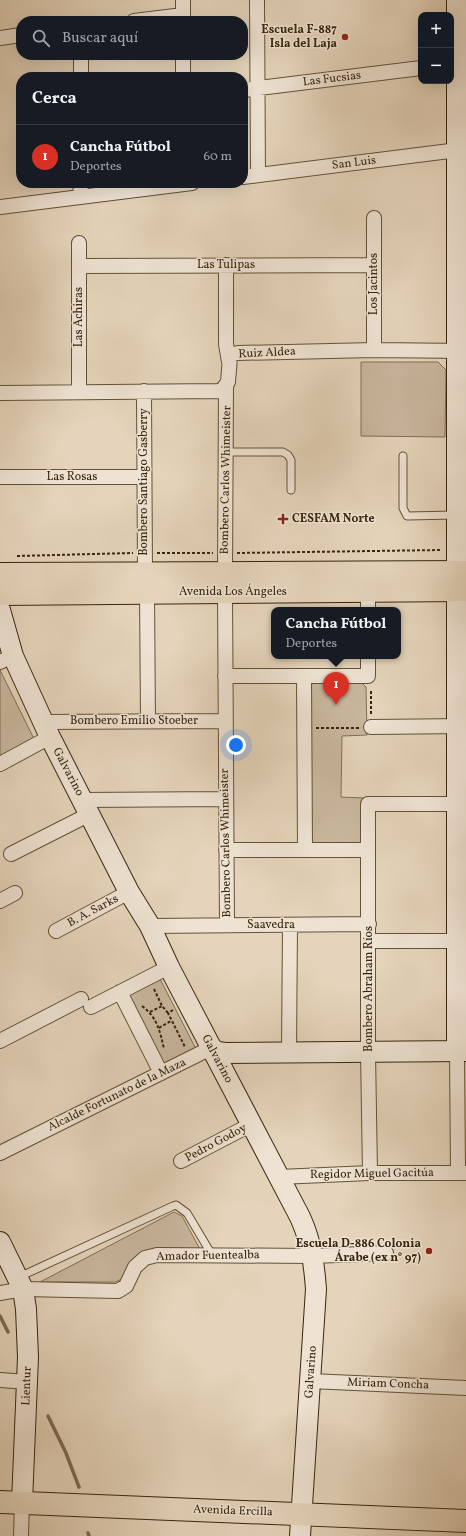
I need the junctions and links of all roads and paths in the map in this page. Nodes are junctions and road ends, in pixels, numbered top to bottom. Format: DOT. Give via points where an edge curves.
graph roads {
  1 [pos="183,0"];
  2 [pos="257,0"];
  3 [pos="457,0"];
  4 [pos="183,16"];
  5 [pos="16,36"];
  6 [pos="0,38"];
  7 [pos="81,60"];
  8 [pos="183,60"];
  9 [pos="454,64"];
  10 [pos="418,68"];
  11 [pos="81,72"];
  12 [pos="183,72"];
  13 [pos="258,88"];
  14 [pos="248,89"];
  15 [pos="462,149"];
  16 [pos="258,175"];
  17 [pos="248,176"];
  18 [pos="113,188"];
  19 [pos="81,190"];
  20 [pos="0,207"];
  21 [pos="374,218"];
  22 [pos="78,243"];
  23 [pos="226,265"];
  24 [pos="374,265"];
  25 [pos="79,266"];
  26 [pos="374,350"];
  27 [pos="461,351"];
  28 [pos="229,362"];
  29 [pos="226,386"];
  30 [pos="144,391"];
  31 [pos="0,392"];
  32 [pos="79,392"];
  33 [pos="226,452"];
  34 [pos="403,456"];
  35 [pos="0,477"];
  36 [pos="144,477"];
  37 [pos="461,478"];
  38 [pos="291,490"];
  39 [pos="457,515"];
  40 [pos="0,574"];
  41 [pos="461,581"];
  42 [pos="146,583"];
  43 [pos="225,583"];
  44 [pos="0,594"];
  45 [pos="368,601"];
  46 [pos="0,610"];
  47 [pos="6,659"];
  48 [pos="368,659"];
  49 [pos="225,676"];
  50 [pos="304,676"];
  51 [pos="368,676"];
  52 [pos="148,721"];
  53 [pos="225,721"];
  54 [pos="461,726"];
  55 [pos="371,727"];
  56 [pos="304,728"];
  57 [pos="47,730"];
  58 [pos="0,764"];
  59 [pos="226,799"];
  60 [pos="461,804"];
  61 [pos="85,807"];
  62 [pos="305,849"];
  63 [pos="226,850"];
  64 [pos="368,850"];
  65 [pos="11,854"];
  66 [pos="129,892"];
  67 [pos="15,893"];
  68 [pos="0,901"];
  69 [pos="369,924"];
  70 [pos="227,925"];
  71 [pos="290,925"];
  72 [pos="150,926"];
  73 [pos="56,931"];
  74 [pos="368,941"];
  75 [pos="457,941"];
  76 [pos="169,967"];
  77 [pos="148,977"];
  78 [pos="120,992"];
  79 [pos="187,1001"];
  80 [pos="162,1006"];
  81 [pos="150,1012"];
  82 [pos="168,1013"];
  83 [pos="171,1021"];
  84 [pos="159,1028"];
  85 [pos="0,1041"];
  86 [pos="211,1048"];
  87 [pos="461,1051"];
  88 [pos="368,1052"];
  89 [pos="234,1053"];
  90 [pos="289,1053"];
  91 [pos="193,1058"];
  92 [pos="223,1069"];
  93 [pos="162,1073"];
  94 [pos="252,1124"];
  95 [pos="0,1153"];
  96 [pos="181,1161"];
  97 [pos="370,1173"];
  98 [pos="462,1173"];
  99 [pos="279,1177"];
  100 [pos="0,1242"];
  101 [pos="386,1253"];
  102 [pos="212,1255"];
  103 [pos="313,1256"];
  104 [pos="21,1283"];
  105 [pos="1,1292"];
  106 [pos="0,1380"];
  107 [pos="310,1381"];
  108 [pos="27,1382"];
  109 [pos="466,1388"];
  110 [pos="0,1502"];
  111 [pos="22,1502"];
  112 [pos="301,1514"];
  113 [pos="466,1521"];
  114 [pos="21,1536"];
  115 [pos="300,1536"];
  1 -- 4 [label="street"];
  2 -- 13 [label="street"];
  3 -- 9 [label="main road"];
  5 -- 6 [label="street"];
  7 -- 11 [label="street"];
  8 -- 12 [label="street"];
  9 -- 15 [label="main road"];
  10 -- 13 [label="street, Las Fucsias"];
  13 -- 14 [label="street, Las Fucsias"];
  13 -- 16 [label="street"];
  15 -- 16 [label="street, San Luis"];
  15 -- 27 [label="main road"];
  16 -- 17 [label="street, San Luis"];
  18 -- 19 [label="street"];
  19 -- 20 [label="street"];
  21 -- 24 [label="street, Los Jacintos"];
  22 -- 25 [label="street, Las Achiras"];
  23 -- 24 [label="street, Las Tulipas"];
  23 -- 25 [label="street, Las Tulipas"];
  23 -- 28 [label="street" via="226,344"];
  24 -- 26 [label="street, Los Jacintos"];
  25 -- 32 [label="street, Las Achiras"];
  26 -- 27 [label="street, Ruiz Aldea"];
  26 -- 28 [label="street, Ruiz Aldea" via="238,353 230,357"];
  27 -- 37 [label="main road"];
  28 -- 29 [label="street, Ruiz Aldea"];
  29 -- 30 [label="street" via="219,391"];
  29 -- 33 [label="street, Bombero Carlos Whimeister"];
  30 -- 32 [label="street"];
  30 -- 36 [label="street, Bombero Santiago Gasberry"];
  31 -- 32 [label="street"];
  33 -- 38 [label="lane" via="283,452 291,460"];
  33 -- 43 [label="street, Bombero Carlos Whimeister"];
  34 -- 39 [label="lane" via="403,508 407,516"];
  35 -- 36 [label="street, Las Rosas"];
  36 -- 42 [label="street, Bombero Santiago Gasberry"];
  37 -- 39 [label="main road"];
  39 -- 41 [label="main road"];
  40 -- 42 [label="main road, Avenida Los Ángeles"];
  41 -- 43 [label="main road, Avenida Los Ángeles"];
  41 -- 45 [label="main road, Avenida Los Ángeles"];
  41 -- 54 [label="main road"];
  42 -- 43 [label="main road, Avenida Los Ángeles"];
  42 -- 44 [label="main road, Avenida Los Ángeles"];
  42 -- 52 [label="street, Bombero Santiago Gasberry"];
  43 -- 45 [label="main road, Avenida Los Ángeles"];
  43 -- 49 [label="street, Bombero Carlos Whimeister"];
  46 -- 47 [label="main road, Galvarino"];
  47 -- 57 [label="main road, Galvarino" via="22,678"];
  48 -- 51 [label="street"];
  49 -- 50 [label="street"];
  49 -- 53 [label="street, Bombero Carlos Whimeister"];
  50 -- 51 [label="street"];
  50 -- 56 [label="street"];
  51 -- 55 [label="path" via="371,682"];
  52 -- 53 [label="street, Bombero Emilio Stoeber"];
  52 -- 57 [label="street, Bombero Emilio Stoeber"];
  53 -- 59 [label="street, Bombero Carlos Whimeister"];
  54 -- 55 [label="street"];
  54 -- 60 [label="main road"];
  55 -- 56 [label="path"];
  56 -- 62 [label="street"];
  57 -- 58 [label="street, Bombero Emilio Stoeber"];
  57 -- 61 [label="main road, Galvarino"];
  59 -- 61 [label="street"];
  59 -- 63 [label="street, Bombero Carlos Whimeister"];
  60 -- 64 [label="street, Bombero Abraham Ríos" via="368,804"];
  60 -- 75 [label="main road"];
  61 -- 65 [label="street"];
  61 -- 66 [label="main road, Galvarino"];
  62 -- 63 [label="street"];
  62 -- 64 [label="street"];
  63 -- 70 [label="street, Bombero Carlos Whimeister"];
  64 -- 69 [label="street, Bombero Abraham Ríos"];
  66 -- 72 [label="main road, Galvarino"];
  66 -- 73 [label="street, B. A. Sarks"];
  67 -- 68 [label="street"];
  69 -- 71 [label="street, Saavedra"];
  69 -- 74 [label="street, Bombero Abraham Ríos"];
  70 -- 71 [label="street, Saavedra"];
  70 -- 72 [label="street, Saavedra"];
  71 -- 90 [label="street"];
  72 -- 76 [label="main road, Galvarino"];
  74 -- 75 [label="street"];
  74 -- 88 [label="street, Bombero Abraham Ríos"];
  75 -- 87 [label="main road"];
  76 -- 77 [label="street"];
  76 -- 79 [label="main road, Galvarino"];
  77 -- 78 [label="street"];
  77 -- 80 [label="path"];
  78 -- 85 [label="street" via="86,1003"];
  78 -- 93 [label="street"];
  79 -- 82 [label="path"];
  79 -- 86 [label="main road, Galvarino"];
  80 -- 81 [label="path"];
  80 -- 82 [label="path"];
  82 -- 83 [label="path"];
  83 -- 84 [label="path"];
  83 -- 91 [label="path"];
  86 -- 89 [label="main road" via="218,1052"];
  86 -- 91 [label="street, Alcalde Fortunato de la Maza"];
  86 -- 92 [label="main road, Galvarino"];
  87 -- 88 [label="main road"];
  87 -- 98 [label="street"];
  88 -- 90 [label="main road"];
  88 -- 97 [label="street, Bombero Abraham Ríos"];
  89 -- 90 [label="main road"];
  89 -- 92 [label="main road" via="222,1058"];
  91 -- 93 [label="street, Alcalde Fortunato de la Maza"];
  92 -- 94 [label="main road, Galvarino"];
  93 -- 95 [label="street, Alcalde Fortunato de la Maza"];
  94 -- 96 [label="street, Pedro Godoy"];
  94 -- 99 [label="main road, Galvarino"];
  97 -- 98 [label="street, Regidor Miguel Gacitúa"];
  97 -- 99 [label="street, Regidor Miguel Gacitúa"];
  99 -- 103 [label="main road, Galvarino" via="300,1217"];
  100 -- 104 [label="main road, Lientur"];
  101 -- 103 [label="street, Amador Fuentealba"];
  102 -- 103 [label="street, Amador Fuentealba"];
  102 -- 104 [label="street, Amador Fuentealba" via="157,1255 145,1258 135,1267 126,1286 118,1291"];
  102 -- 104 [label="lane" via="187,1213 176,1205"];
  103 -- 107 [label="main road, Galvarino" via="316,1289"];
  104 -- 105 [label="street, Amador Fuentealba"];
  104 -- 108 [label="main road, Lientur" via="28,1342"];
  106 -- 108 [label="street"];
  107 -- 109 [label="street, Miriam Concha"];
  107 -- 112 [label="main road, Galvarino"];
  108 -- 111 [label="main road, Lientur"];
  110 -- 111 [label="main road, Avenida Ercilla"];
  111 -- 112 [label="main road, Avenida Ercilla"];
  111 -- 114 [label="street, Lientur"];
  112 -- 113 [label="main road, Avenida Ercilla"];
  112 -- 115 [label="main road, Galvarino"];
}
